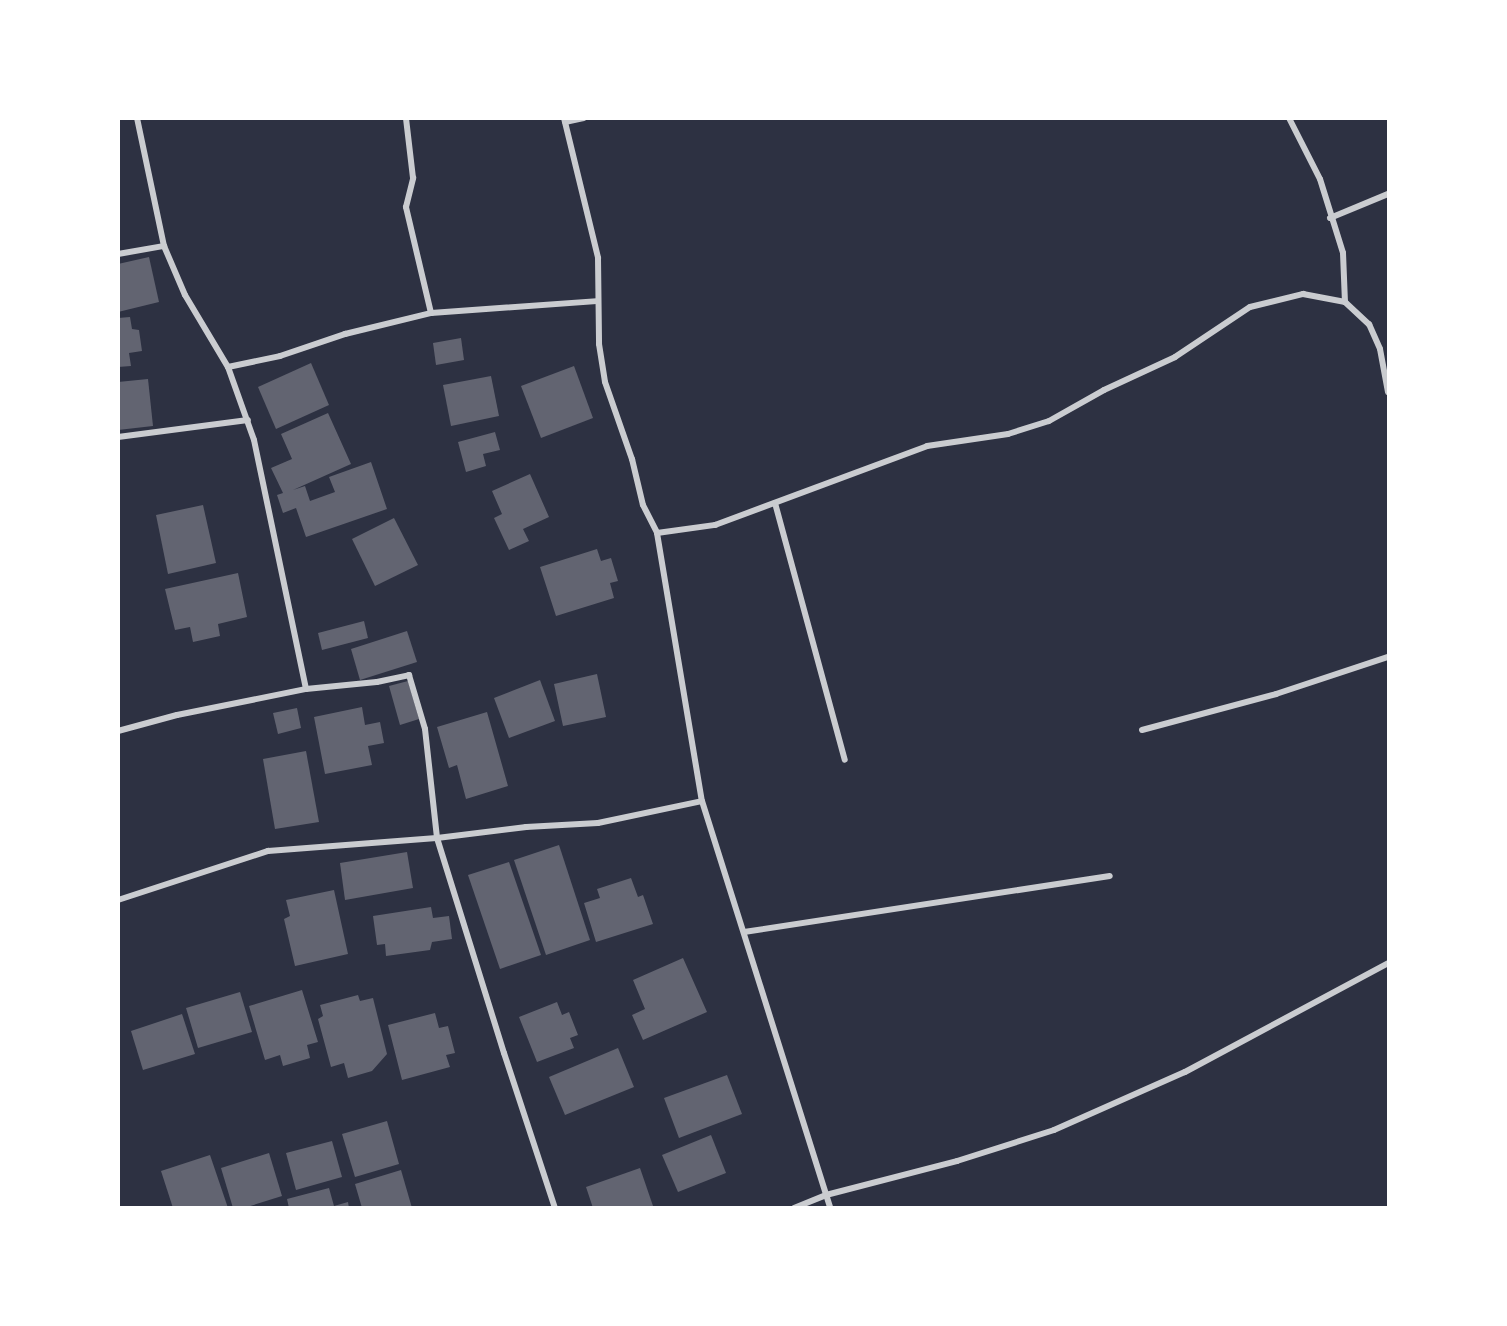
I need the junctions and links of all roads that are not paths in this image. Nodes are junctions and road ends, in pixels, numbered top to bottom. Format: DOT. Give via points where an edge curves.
graph roads {
  1 [pos="137,118"];
  2 [pos="406,118"];
  3 [pos="584,118"];
  4 [pos="1289,118"];
  5 [pos="565,120"];
  6 [pos="1389,194"];
  7 [pos="1330,218"];
  8 [pos="164,246"];
  9 [pos="118,254"];
  10 [pos="597,301"];
  11 [pos="1345,302"];
  12 [pos="431,314"];
  13 [pos="228,368"];
  14 [pos="1389,393"];
  15 [pos="248,420"];
  16 [pos="118,437"];
  17 [pos="775,503"];
  18 [pos="657,533"];
  19 [pos="1389,657"];
  20 [pos="306,688"];
  21 [pos="1142,730"];
  22 [pos="118,731"];
  23 [pos="845,760"];
  24 [pos="702,801"];
  25 [pos="437,838"];
  26 [pos="1110,876"];
  27 [pos="118,900"];
  28 [pos="744,932"];
  29 [pos="1389,963"];
  30 [pos="826,1195"];
  31 [pos="555,1208"];
  32 [pos="794,1208"];
  33 [pos="830,1208"];
  1 -- 8 [label="street"];
  2 -- 12 [label="street" via="412,178 406,207"];
  3 -- 5 [label="street"];
  4 -- 7 [label="street" via="1320,179"];
  5 -- 10 [label="street" via="598,258"];
  6 -- 7 [label="street"];
  7 -- 11 [label="street" via="1343,253"];
  8 -- 9 [label="street"];
  8 -- 13 [label="street" via="185,295"];
  10 -- 12 [label="street"];
  10 -- 18 [label="street" via="605,382 632,459 643,505"];
  11 -- 14 [label="street" via="1369,324 1380,349"];
  11 -- 17 [label="street" via="1303,294 1250,307 1175,357 1049,421 1008,434 927,446"];
  12 -- 13 [label="street"];
  13 -- 15 [label="street"];
  15 -- 16 [label="street"];
  15 -- 20 [label="street"];
  17 -- 18 [label="street" via="715,525"];
  17 -- 23 [label="street"];
  18 -- 24 [label="street"];
  19 -- 21 [label="street" via="1276,694"];
  20 -- 22 [label="street"];
  20 -- 25 [label="street" via="409,675 425,729"];
  24 -- 25 [label="street" via="598,823 526,826"];
  24 -- 28 [label="street"];
  25 -- 27 [label="street" via="268,851"];
  25 -- 31 [label="street"];
  26 -- 28 [label="street"];
  28 -- 30 [label="street"];
  29 -- 30 [label="street" via="1185,1072 1054,1130 957,1161"];
  30 -- 32 [label="street"];
  30 -- 33 [label="street"];
}
